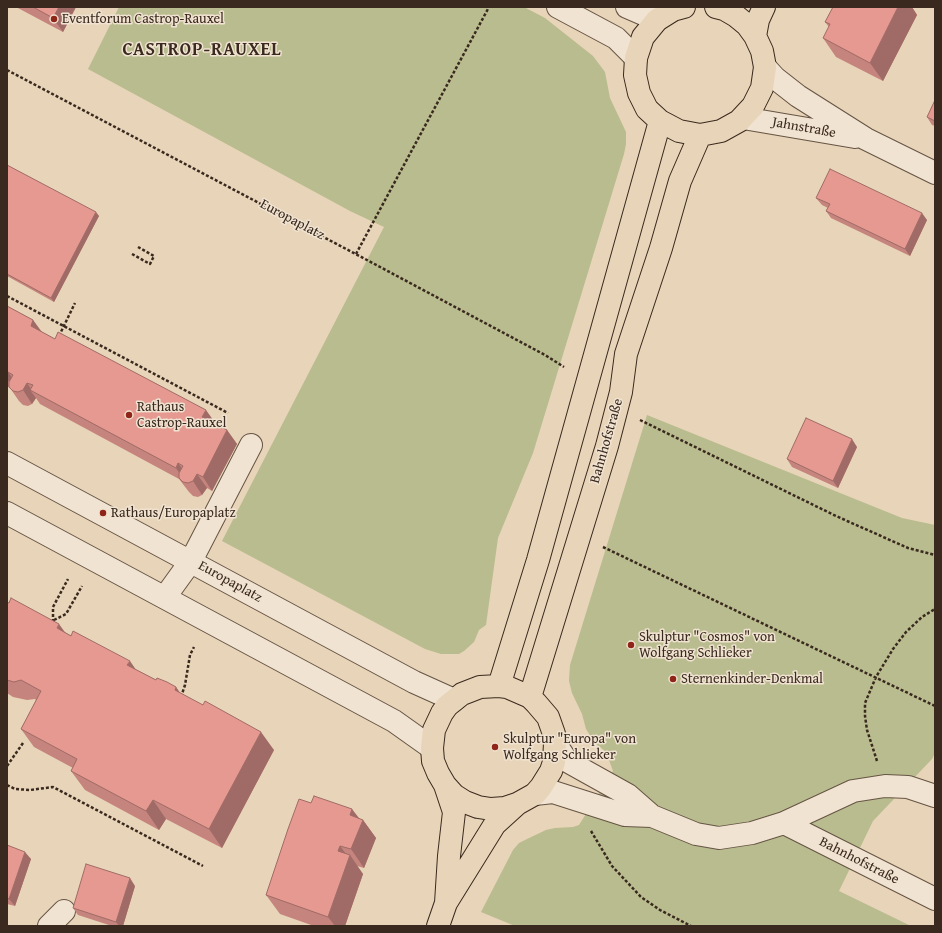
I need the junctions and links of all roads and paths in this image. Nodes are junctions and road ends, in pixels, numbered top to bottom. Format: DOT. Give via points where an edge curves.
graph roads {
  1 [pos="489,7"];
  2 [pos="558,7"];
  3 [pos="627,7"];
  4 [pos="684,7"];
  5 [pos="716,7"];
  6 [pos="764,7"];
  7 [pos="657,20"];
  8 [pos="756,36"];
  9 [pos="636,58"];
  10 [pos="765,67"];
  11 [pos="7,70"];
  12 [pos="743,118"];
  13 [pos="660,121"];
  14 [pos="700,135"];
  15 [pos="866,139"];
  16 [pos="935,174"];
  17 [pos="138,247"];
  18 [pos="132,254"];
  19 [pos="356,254"];
  20 [pos="7,296"];
  21 [pos="75,303"];
  22 [pos="64,326"];
  23 [pos="57,340"];
  24 [pos="570,371"];
  25 [pos="228,413"];
  26 [pos="637,418"];
  27 [pos="251,445"];
  28 [pos="7,463"];
  29 [pos="7,513"];
  30 [pos="597,544"];
  31 [pos="935,555"];
  32 [pos="190,561"];
  33 [pos="68,579"];
  34 [pos="82,586"];
  35 [pos="165,598"];
  36 [pos="935,609"];
  37 [pos="54,620"];
  38 [pos="51,625"];
  39 [pos="194,646"];
  40 [pos="876,677"];
  41 [pos="499,686"];
  42 [pos="530,697"];
  43 [pos="454,700"];
  44 [pos="180,701"];
  45 [pos="935,706"];
  46 [pos="23,743"];
  47 [pos="555,743"];
  48 [pos="432,748"];
  49 [pos="7,766"];
  50 [pos="7,785"];
  51 [pos="445,785"];
  52 [pos="885,786"];
  53 [pos="935,796"];
  54 [pos="526,799"];
  55 [pos="652,816"];
  56 [pos="784,823"];
  57 [pos="590,829"];
  58 [pos="203,866"];
  59 [pos="935,899"];
  60 [pos="446,903"];
  61 [pos="64,911"];
  62 [pos="49,926"];
  63 [pos="438,926"];
  64 [pos="691,926"];
  1 -- 19 [label="path"];
  2 -- 9 [label="street" via="616,38"];
  3 -- 7 [label="street"];
  4 -- 7 [label="main road" via="673,10"];
  5 -- 8 [label="main road" via="736,16"];
  6 -- 8 [label="main road" via="758,20"];
  7 -- 9 [label="main road" via="643,37"];
  8 -- 10 [label="main road"];
  9 -- 13 [label="main road" via="635,76 639,93 647,109"];
  10 -- 12 [label="main road" via="762,88 753,106"];
  10 -- 15 [label="street, Jahnstraße" via="798,96"];
  11 -- 19 [label="path, Europaplatz"];
  12 -- 14 [label="main road" via="721,131"];
  12 -- 15 [label="street, Jahnstraße"];
  13 -- 14 [label="main road" via="679,131"];
  13 -- 41 [label="main road" via="538,560"];
  14 -- 42 [label="main road, Bahnhofstraße" via="680,181 626,354 621,392 607,446"];
  15 -- 16 [label="street, Jahnstraße"];
  17 -- 18 [label="path" via="154,256 150,264"];
  19 -- 24 [label="path, Europaplatz" via="545,354"];
  20 -- 22 [label="path"];
  21 -- 22 [label="path"];
  22 -- 23 [label="path"];
  22 -- 25 [label="path"];
  26 -- 31 [label="path" via="836,516 908,548"];
  27 -- 32 [label="street"];
  28 -- 32 [label="street, Europaplatz"];
  29 -- 35 [label="street"];
  30 -- 40 [label="path"];
  32 -- 35 [label="street"];
  32 -- 43 [label="street, Europaplatz" via="414,682"];
  33 -- 37 [label="path" via="53,607"];
  34 -- 37 [label="path" via="66,614"];
  35 -- 48 [label="street" via="394,721"];
  36 -- 40 [label="path" via="906,632"];
  37 -- 38 [label="path"];
  39 -- 44 [label="path"];
  40 -- 45 [label="path"];
  40 -- 52 [label="path" via="865,704 865,716 867,730 884,774"];
  41 -- 42 [label="main road" via="515,689"];
  41 -- 43 [label="main road" via="480,687"];
  42 -- 47 [label="main road" via="548,717"];
  43 -- 48 [label="main road" via="438,721"];
  46 -- 49 [label="path"];
  47 -- 54 [label="main road" via="551,771 541,787"];
  47 -- 55 [label="street" via="567,761 628,795"];
  48 -- 51 [label="main road" via="433,761"];
  50 -- 58 [label="path" via="15,789 30,790 53,787"];
  51 -- 54 [label="main road" via="454,795 478,807 505,808"];
  51 -- 60 [label="main road" via="454,812"];
  52 -- 53 [label="street" via="908,787"];
  52 -- 56 [label="street" via="853,791"];
  54 -- 55 [label="street" via="553,792 625,815"];
  54 -- 60 [label="main road" via="495,824"];
  55 -- 56 [label="street" via="696,834 719,838 752,834"];
  56 -- 59 [label="street, Bahnhofstraße"];
  57 -- 64 [label="path" via="612,866 641,897"];
  60 -- 63 [label="main road"];
  61 -- 62 [label="street"];
}
